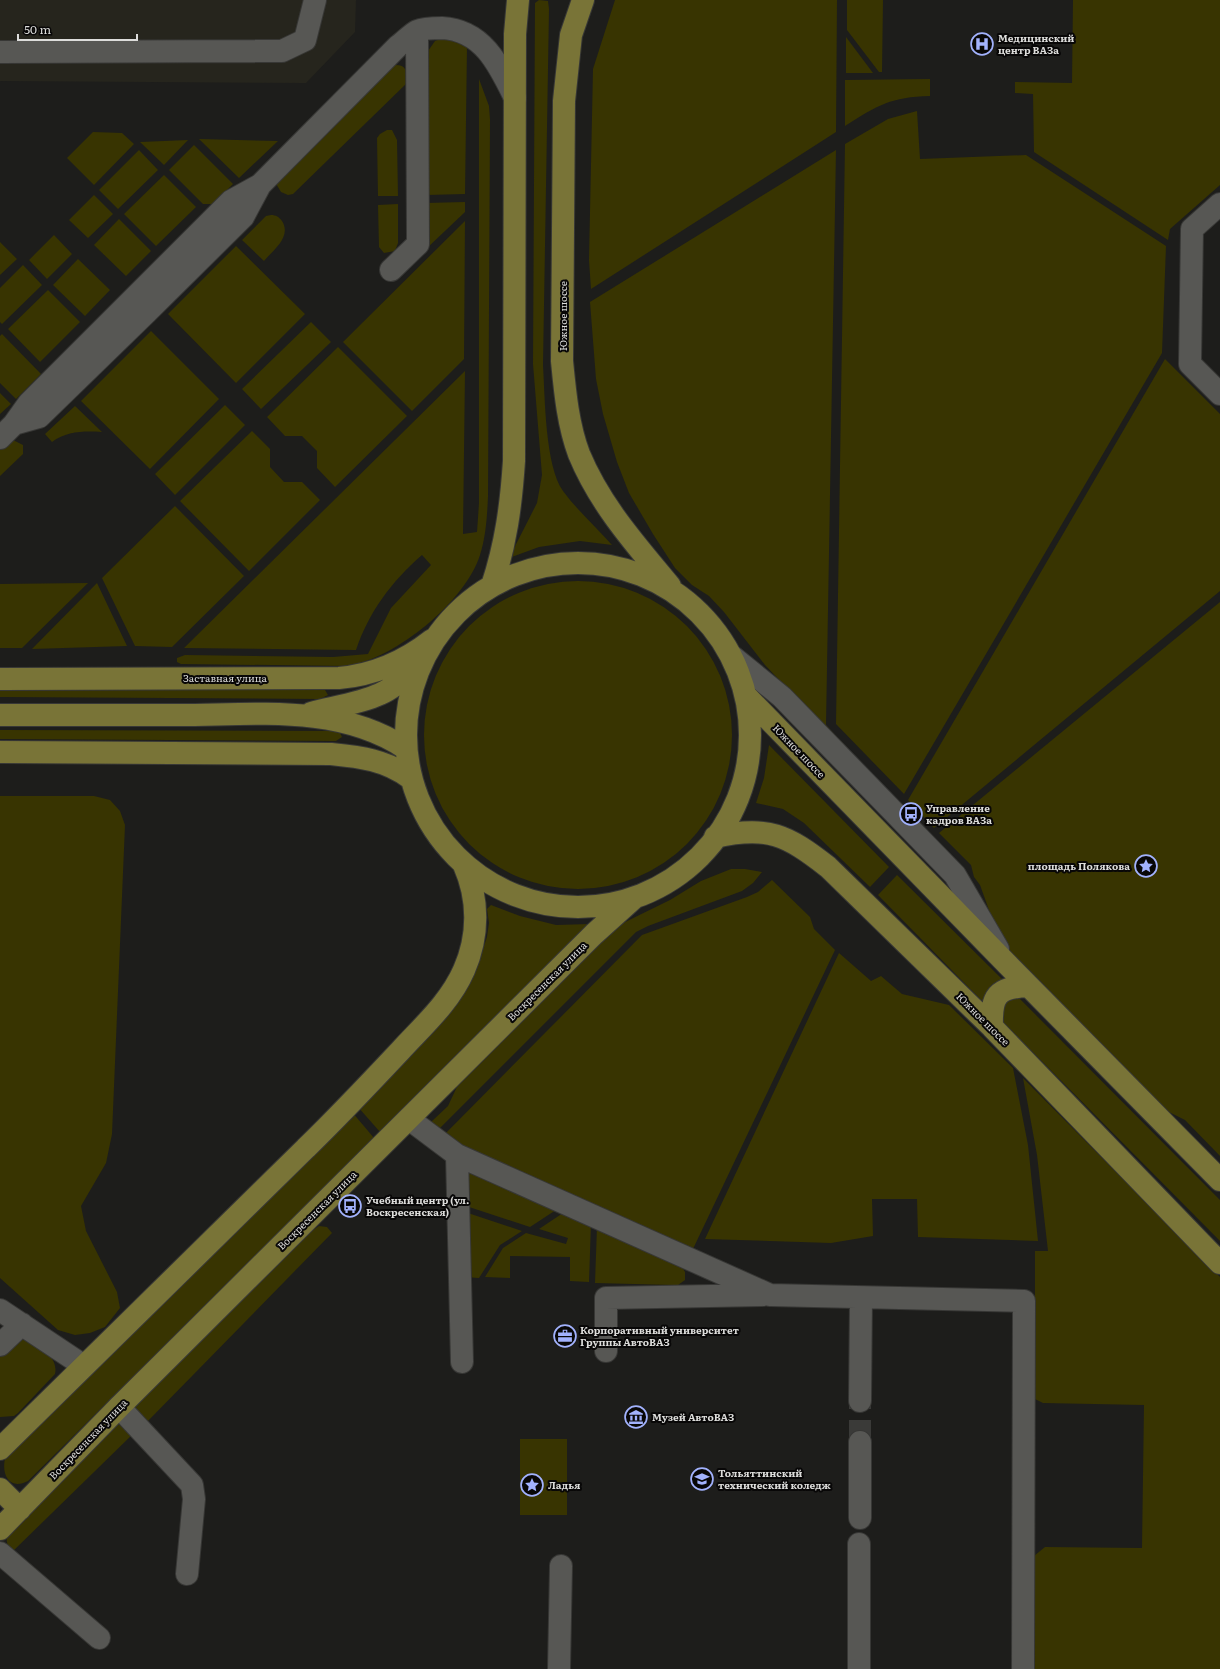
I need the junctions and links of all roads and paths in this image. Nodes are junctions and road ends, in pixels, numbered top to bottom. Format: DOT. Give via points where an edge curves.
graph roads {
  1 [pos="315,0"];
  2 [pos="518,0"];
  3 [pos="583,0"];
  4 [pos="417,32"];
  5 [pos="0,52"];
  6 [pos="515,98"];
  7 [pos="1220,204"];
  8 [pos="391,270"];
  9 [pos="1220,394"];
  10 [pos="7,431"];
  11 [pos="492,586"];
  12 [pos="682,599"];
  13 [pos="439,634"];
  14 [pos="733,657"];
  15 [pos="422,661"];
  16 [pos="0,679"];
  17 [pos="748,698"];
  18 [pos="302,715"];
  19 [pos="0,716"];
  20 [pos="405,748"];
  21 [pos="0,752"];
  22 [pos="410,778"];
  23 [pos="715,836"];
  24 [pos="464,865"];
  25 [pos="638,895"];
  26 [pos="1007,964"];
  27 [pos="1028,986"];
  28 [pos="992,1027"];
  29 [pos="409,1119"];
  30 [pos="457,1155"];
  31 [pos="1201,1159"];
  32 [pos="1220,1174"];
  33 [pos="1220,1180"];
  34 [pos="1220,1263"];
  35 [pos="770,1295"];
  36 [pos="861,1298"];
  37 [pos="0,1310"];
  38 [pos="22,1324"];
  39 [pos="0,1345"];
  40 [pos="606,1351"];
  41 [pos="462,1362"];
  42 [pos="84,1366"];
  43 [pos="860,1401"];
  44 [pos="119,1407"];
  45 [pos="860,1442"];
  46 [pos="0,1447"];
  47 [pos="0,1489"];
  48 [pos="20,1509"];
  49 [pos="860,1518"];
  50 [pos="0,1529"];
  51 [pos="859,1544"];
  52 [pos="0,1553"];
  53 [pos="561,1566"];
  54 [pos="186,1574"];
  55 [pos="99,1638"];
  56 [pos="559,1669"];
  57 [pos="859,1669"];
  58 [pos="1023,1669"];
  1 -- 5 [label="street" via="305,40 282,50"];
  2 -- 6 [label="main road" via="514,34"];
  3 -- 12 [label="main road, Южное шоссе" via="571,35 564,101 562,361 565,394 579,453 597,491 620,526"];
  4 -- 6 [label="street" via="435,28 456,29 471,36 490,52"];
  4 -- 8 [label="street" via="418,244"];
  4 -- 10 [label="street" via="398,46 260,185 243,217 147,312 39,417"];
  6 -- 11 [label="main road" via="513,469 508,530"];
  7 -- 9 [label="street" via="1192,229 1190,364"];
  11 -- 12 [label="main road" via="540,567 579,562 603,564 628,571 655,581"];
  11 -- 13 [label="main road" via="475,598"];
  12 -- 14 [label="main road" via="718,636"];
  13 -- 15 [label="main road"];
  13 -- 16 [label="main road, Заставная улица" via="416,653 393,665 356,677"];
  14 -- 17 [label="main road"];
  14 -- 26 [label="street" via="782,697 955,875"];
  15 -- 18 [label="main road" via="381,694"];
  15 -- 20 [label="main road" via="410,694"];
  17 -- 23 [label="main road" via="751,734 748,761 741,790 731,812"];
  17 -- 26 [label="main road, Южное шоссе"];
  18 -- 19 [label="main road"];
  18 -- 20 [label="main road" via="363,727 386,736"];
  20 -- 22 [label="main road"];
  21 -- 22 [label="main road" via="331,754 380,761"];
  22 -- 24 [label="main road" via="429,822"];
  23 -- 25 [label="main road" via="678,871"];
  23 -- 28 [label="main road, Южное шоссе" via="760,832 782,837 800,845 864,901"];
  24 -- 25 [label="main road" via="502,889 525,898 552,904 600,904"];
  24 -- 42 [label="main road" via="471,881 476,913 475,935 463,971 450,994 350,1104"];
  25 -- 29 [label="main road, Воскресенская улица" via="594,934"];
  26 -- 27 [label="main road, Южное шоссе"];
  27 -- 28 [label="main road" via="1013,987 1002,991 995,998 991,1010"];
  27 -- 31 [label="main road, Южное шоссе"];
  28 -- 34 [label="main road, Южное шоссе"];
  29 -- 30 [label="street"];
  29 -- 44 [label="main road, Воскресенская улица"];
  30 -- 35 [label="street"];
  30 -- 41 [label="street"];
  31 -- 32 [label="street"];
  31 -- 33 [label="main road, Южное шоссе"];
  35 -- 36 [label="street"];
  35 -- 40 [label="street" via="606,1298"];
  36 -- 43 [label="street"];
  36 -- 58 [label="street" via="1024,1301"];
  37 -- 38 [label="street"];
  38 -- 39 [label="street"];
  38 -- 42 [label="street"];
  42 -- 46 [label="main road"];
  44 -- 48 [label="main road, Воскресенская улица"];
  44 -- 54 [label="street" via="192,1485 194,1499"];
  45 -- 49 [label="street"];
  47 -- 48 [label="main road"];
  48 -- 50 [label="main road, Воскресенская улица"];
  51 -- 57 [label="street"];
  52 -- 55 [label="street"];
  53 -- 56 [label="street"];
}
